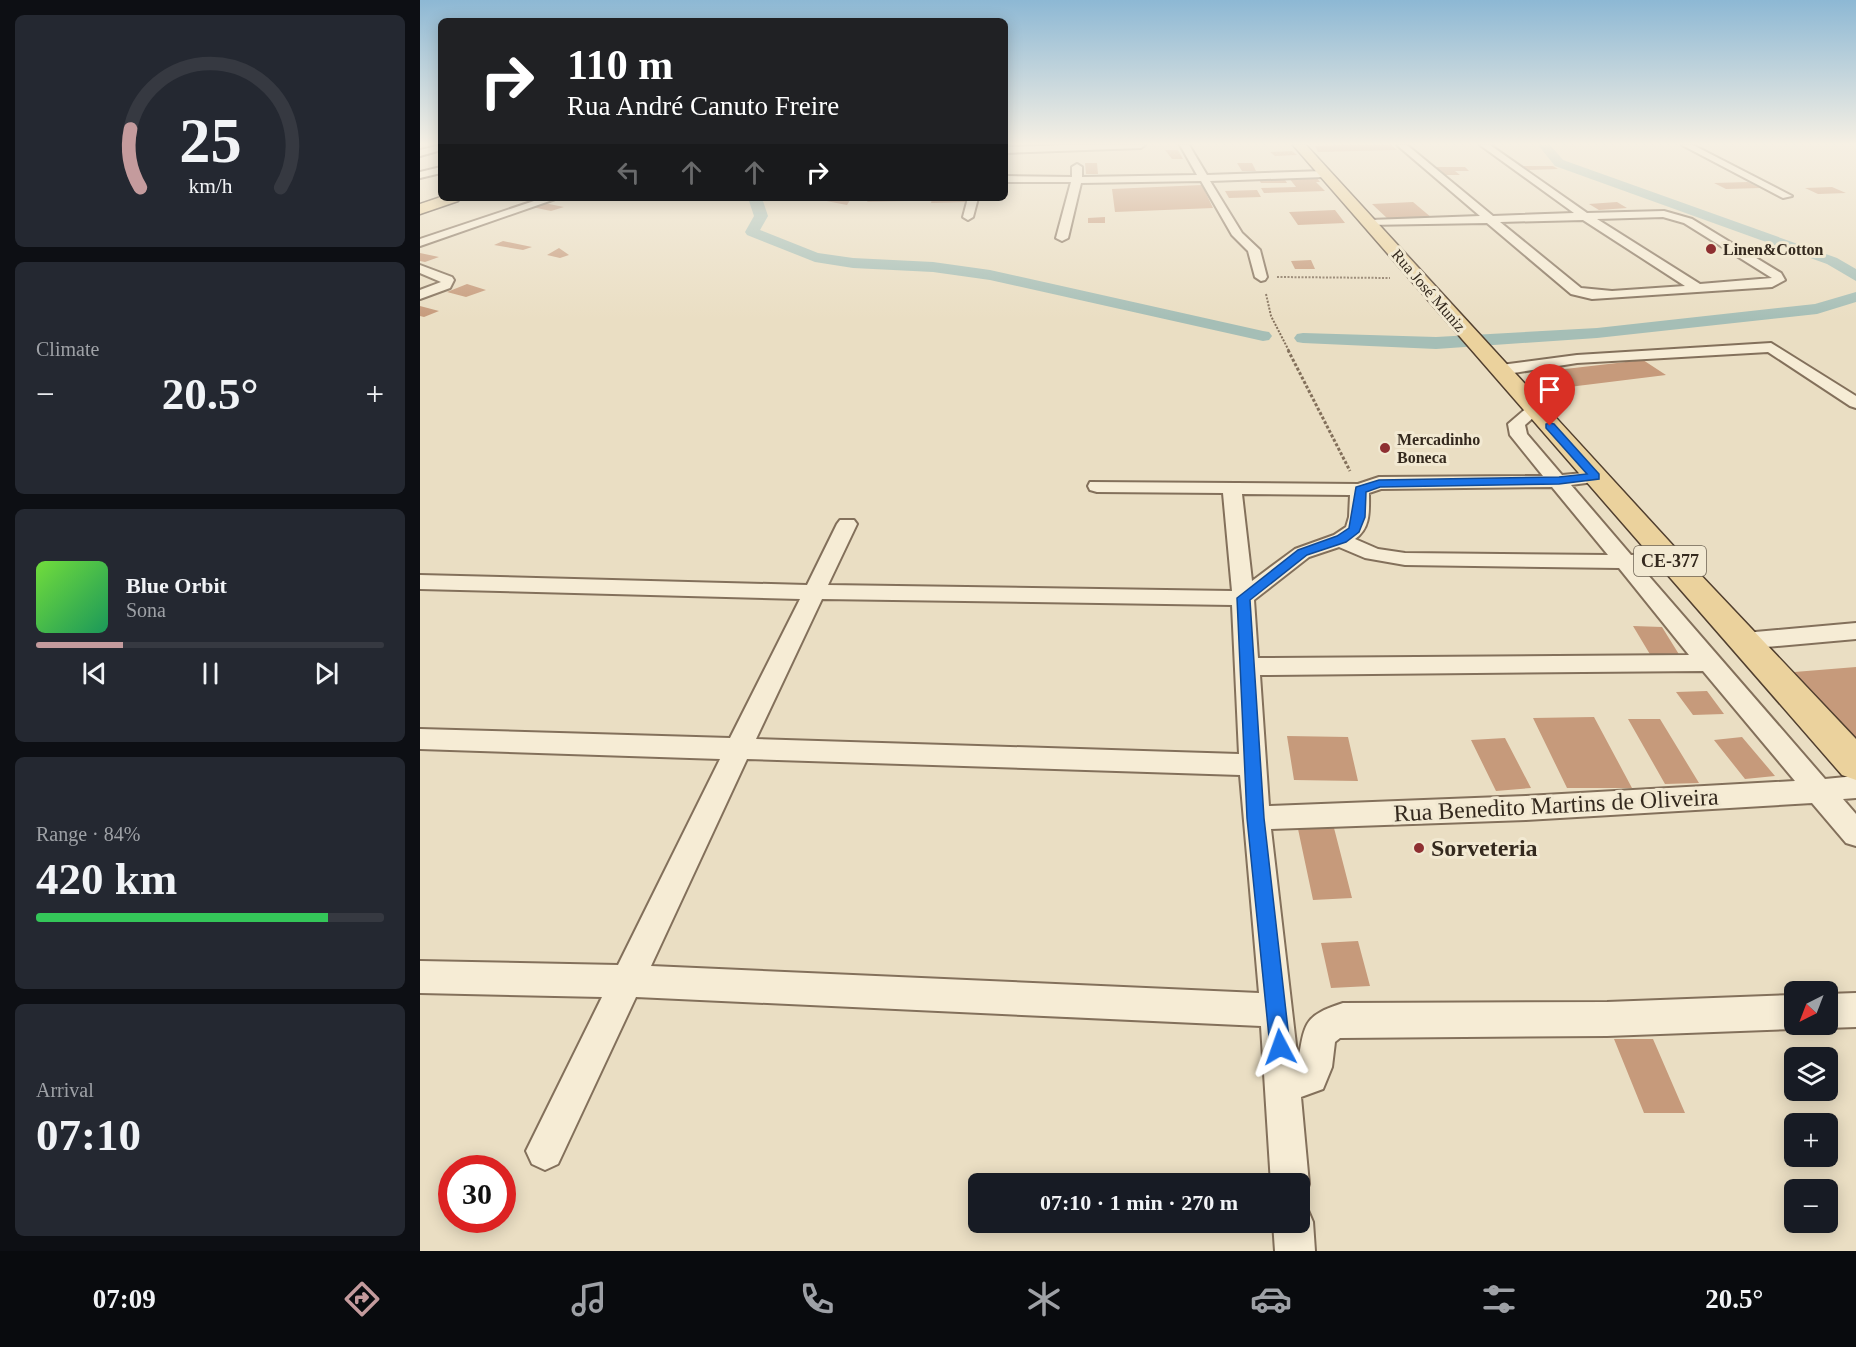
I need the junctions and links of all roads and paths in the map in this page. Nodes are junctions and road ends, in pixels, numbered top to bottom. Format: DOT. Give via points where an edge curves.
graph roads {
  1 [pos="437,203"];
  2 [pos="537,203"];
  3 [pos="972,203"];
  4 [pos="1071,203"];
  5 [pos="1219,203"];
  6 [pos="1351,203"];
  7 [pos="1471,203"];
  8 [pos="1567,203"];
  9 [pos="420,209"];
  10 [pos="1583,215"];
  11 [pos="968,217"];
  12 [pos="1488,218"];
  13 [pos="1370,224"];
  14 [pos="1062,238"];
  15 [pos="420,243"];
  16 [pos="420,269"];
  17 [pos="1261,277"];
  18 [pos="1418,278"];
  19 [pos="1697,288"];
  20 [pos="420,295"];
  21 [pos="1494,362"];
  22 [pos="1856,403"];
  23 [pos="1535,409"];
  24 [pos="1595,477"];
  25 [pos="1559,481"];
  26 [pos="1097,486"];
  27 [pos="1232,488"];
  28 [pos="1360,490"];
  29 [pos="848,524"];
  30 [pos="1341,539"];
  31 [pos="1668,559"];
  32 [pos="1626,562"];
  33 [pos="421,582"];
  34 [pos="815,592"];
  35 [pos="1244,598"];
  36 [pos="1856,631"];
  37 [pos="1744,641"];
  38 [pos="1709,663"];
  39 [pos="1248,667"];
  40 [pos="420,739"];
  41 [pos="740,748"];
  42 [pos="1856,764"];
  43 [pos="1252,765"];
  44 [pos="1856,787"];
  45 [pos="1818,791"];
  46 [pos="1256,818"];
  47 [pos="1856,834"];
  48 [pos="420,977"];
  49 [pos="627,981"];
  50 [pos="1277,1010"];
  51 [pos="1856,1010"];
  52 [pos="1838,1011"];
  53 [pos="1784,1012"];
  54 [pos="1283,1084"];
  55 [pos="545,1151"];
  56 [pos="1289,1173"];
  57 [pos="1294,1233"];
  58 [pos="1295,1251"];
  1 -- 9 [label="main road"];
  2 -- 15 [label="street"];
  3 -- 11 [label="street"];
  4 -- 14 [label="street"];
  5 -- 17 [label="street" via="1238,235 1254,250"];
  6 -- 13 [label="main road, Rua José Muniz / CE-377"];
  7 -- 12 [label="street"];
  8 -- 10 [label="street"];
  10 -- 12 [label="street"];
  10 -- 19 [label="street"];
  10 -- 19 [label="street" via="1677,217 1779,280"];
  12 -- 13 [label="street"];
  12 -- 19 [label="street" via="1576,291 1600,295"];
  13 -- 18 [label="main road, Rua José Muniz / CE-377"];
  16 -- 20 [label="street" via="448,280"];
  17 -- 18 [label="path"];
  17 -- 28 [label="path" via="1280,334"];
  18 -- 21 [label="main road, Rua José Muniz / CE-377"];
  21 -- 22 [label="street" via="1771,347"];
  21 -- 23 [label="main road, CE-377"];
  23 -- 24 [label="main road, CE-377"];
  23 -- 25 [label="street" via="1518,420 1516,428"];
  24 -- 25 [label="street"];
  24 -- 31 [label="main road, CE-377"];
  25 -- 28 [label="street" via="1388,483"];
  25 -- 32 [label="street"];
  26 -- 27 [label="street"];
  27 -- 28 [label="street"];
  27 -- 35 [label="street"];
  28 -- 30 [label="street" via="1355,530"];
  29 -- 34 [label="street"];
  30 -- 32 [label="street" via="1358,550 1406,560"];
  30 -- 35 [label="street" via="1302,553"];
  31 -- 32 [label="street"];
  31 -- 37 [label="main road, CE-377"];
  32 -- 38 [label="street"];
  33 -- 34 [label="street"];
  34 -- 35 [label="street"];
  34 -- 41 [label="street"];
  35 -- 39 [label="street"];
  36 -- 37 [label="street"];
  37 -- 42 [label="main road, CE-377"];
  38 -- 39 [label="street"];
  38 -- 45 [label="street"];
  39 -- 43 [label="street"];
  40 -- 41 [label="street"];
  41 -- 43 [label="street"];
  41 -- 49 [label="street"];
  43 -- 46 [label="street"];
  44 -- 45 [label="street, Rua Benedito Martins de Oliveira"];
  45 -- 46 [label="street, Rua Benedito Martins de Oliveira"];
  45 -- 47 [label="street"];
  46 -- 50 [label="street"];
  48 -- 49 [label="street"];
  49 -- 50 [label="street"];
  49 -- 55 [label="street"];
  50 -- 54 [label="street"];
  51 -- 52 [label="street"];
  53 -- 54 [label="street" via="1607,1019 1343,1020 1329,1023 1320,1032 1311,1077"];
  54 -- 56 [label="street"];
  57 -- 58 [label="street"];
}
